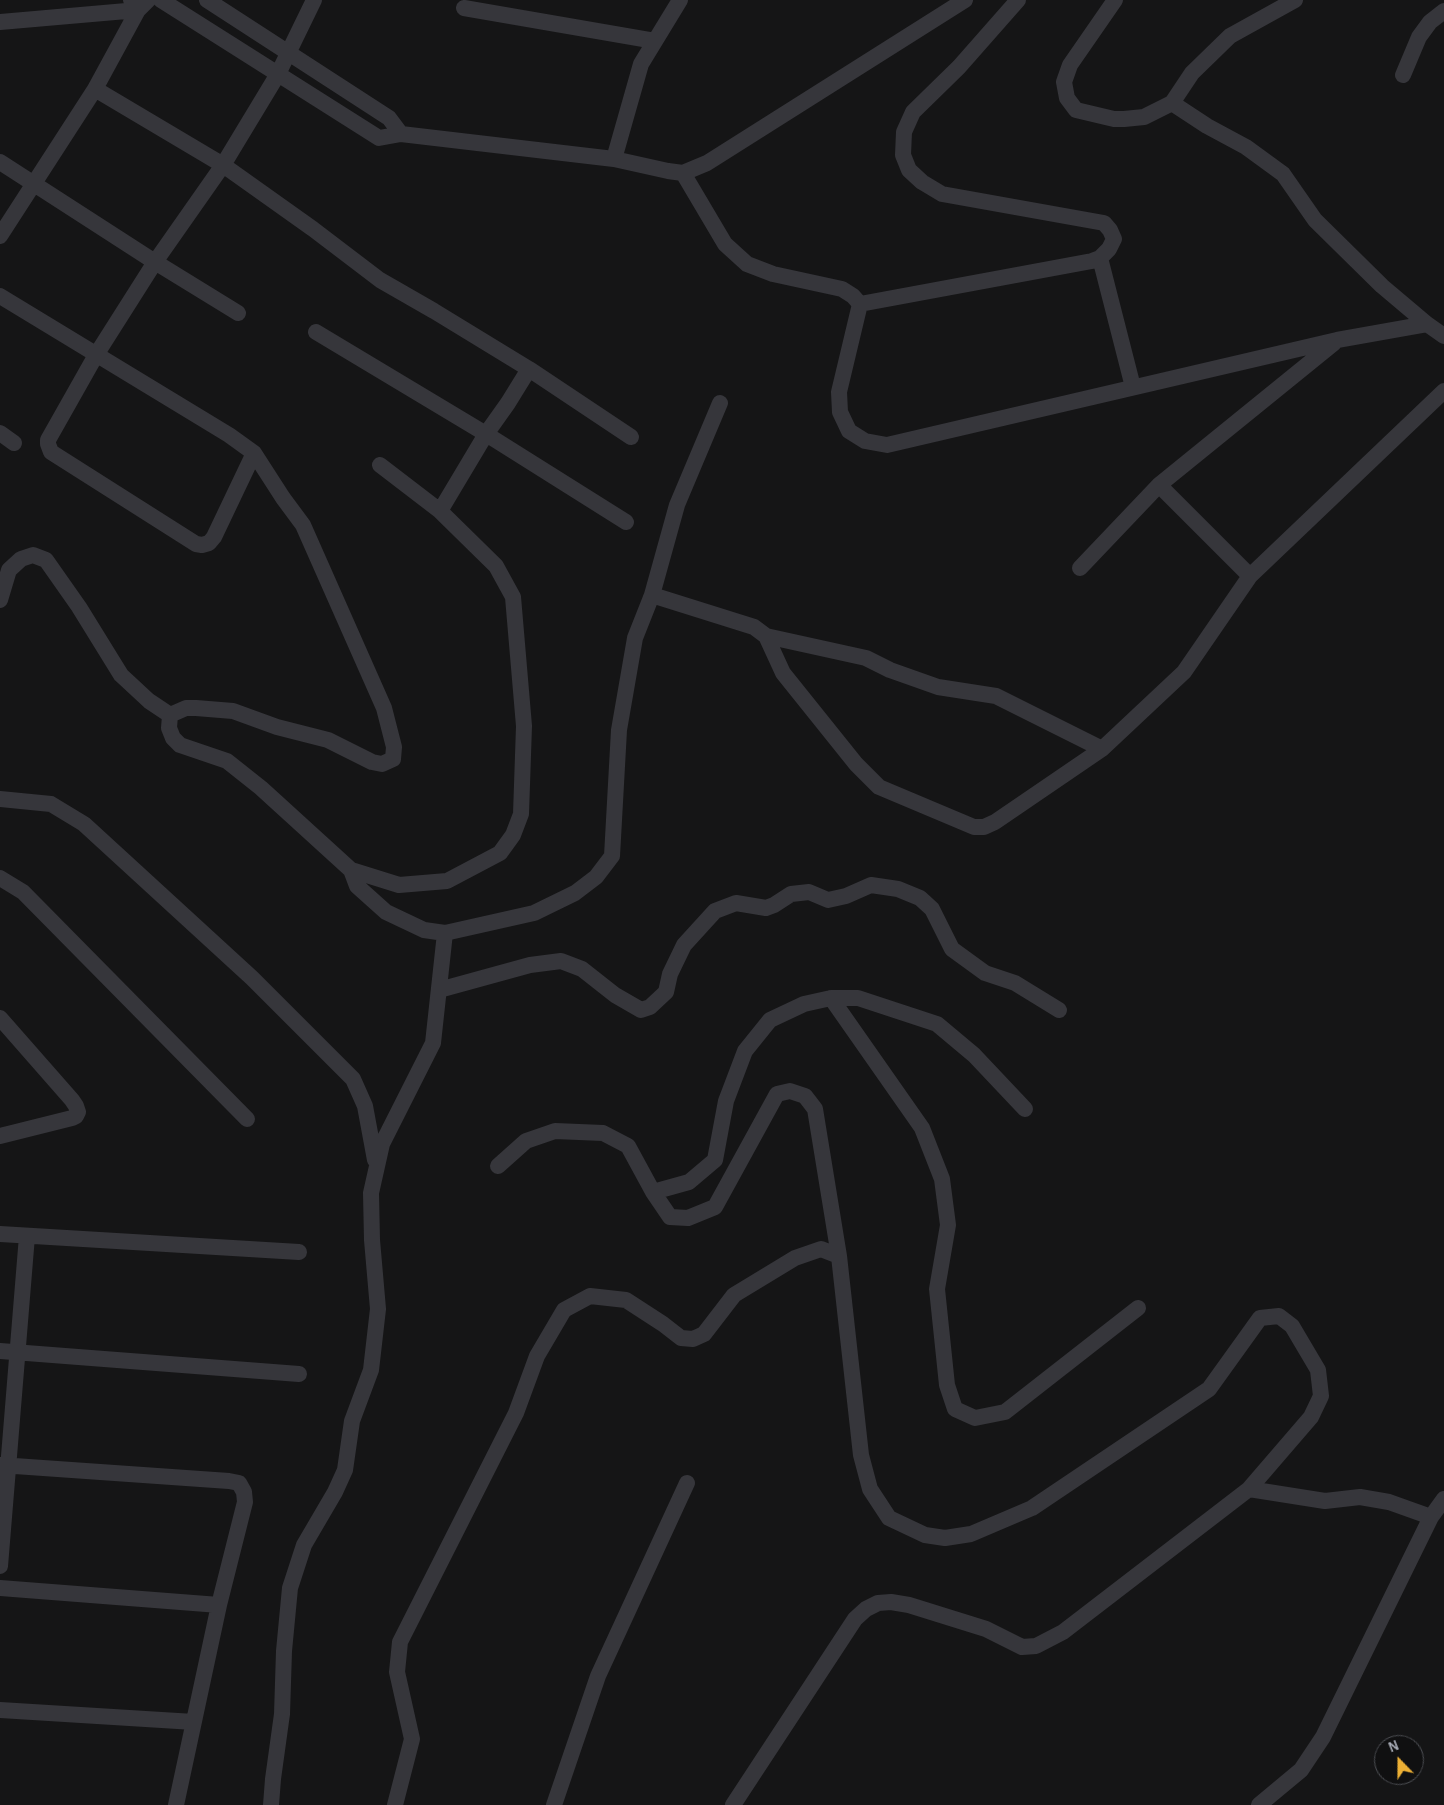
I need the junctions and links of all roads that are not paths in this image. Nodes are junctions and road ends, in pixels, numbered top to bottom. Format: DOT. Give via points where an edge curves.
graph roads {
  1 [pos="161,0"];
  2 [pos="207,0"];
  3 [pos="314,0"];
  4 [pos="680,0"];
  5 [pos="965,0"];
  6 [pos="1018,0"];
  7 [pos="1115,0"];
  8 [pos="1295,0"];
  9 [pos="139,3"];
  10 [pos="464,8"];
  11 [pos="1444,11"];
  12 [pos="1,20"];
  13 [pos="655,41"];
  14 [pos="288,52"];
  15 [pos="278,74"];
  16 [pos="1403,76"];
  17 [pos="95,89"];
  18 [pos="1172,103"];
  19 [pos="401,134"];
  20 [pos="614,159"];
  21 [pos="0,162"];
  22 [pos="223,165"];
  23 [pos="683,172"];
  24 [pos="34,182"];
  25 [pos="0,236"];
  26 [pos="1100,258"];
  27 [pos="154,262"];
  28 [pos="0,296"];
  29 [pos="860,304"];
  30 [pos="238,313"];
  31 [pos="1427,324"];
  32 [pos="316,332"];
  33 [pos="1444,336"];
  34 [pos="1337,340"];
  35 [pos="96,355"];
  36 [pos="529,369"];
  37 [pos="1133,387"];
  38 [pos="1444,391"];
  39 [pos="720,403"];
  40 [pos="0,433"];
  41 [pos="486,434"];
  42 [pos="632,437"];
  43 [pos="14,442"];
  44 [pos="254,452"];
  45 [pos="380,465"];
  46 [pos="1160,485"];
  47 [pos="440,511"];
  48 [pos="626,522"];
  49 [pos="1080,568"];
  50 [pos="1250,576"];
  51 [pos="652,595"];
  52 [pos="0,600"];
  53 [pos="766,636"];
  54 [pos="170,715"];
  55 [pos="1102,749"];
  56 [pos="0,799"];
  57 [pos="351,870"];
  58 [pos="0,878"];
  59 [pos="445,933"];
  60 [pos="439,990"];
  61 [pos="831,998"];
  62 [pos="1058,1010"];
  63 [pos="0,1018"];
  64 [pos="1025,1109"];
  65 [pos="247,1119"];
  66 [pos="0,1136"];
  67 [pos="498,1166"];
  68 [pos="377,1168"];
  69 [pos="653,1192"];
  70 [pos="0,1234"];
  71 [pos="27,1236"];
  72 [pos="299,1252"];
  73 [pos="839,1256"];
  74 [pos="1138,1308"];
  75 [pos="0,1351"];
  76 [pos="17,1353"];
  77 [pos="298,1374"];
  78 [pos="4,1466"];
  79 [pos="687,1483"];
  80 [pos="1249,1489"];
  81 [pos="1444,1499"];
  82 [pos="1431,1517"];
  83 [pos="0,1566"];
  84 [pos="0,1588"];
  85 [pos="219,1605"];
  86 [pos="0,1710"];
  87 [pos="194,1722"];
  88 [pos="176,1805"];
  89 [pos="271,1805"];
  90 [pos="395,1805"];
  91 [pos="554,1805"];
  92 [pos="733,1805"];
  93 [pos="1259,1805"];
  1 -- 15 [label="street"];
  2 -- 14 [label="street"];
  3 -- 14 [label="street"];
  4 -- 13 [label="street"];
  5 -- 23 [label="street" via="707,163"];
  6 -- 26 [label="street" via="959,67 913,112 904,132 903,155 909,170 942,194 1104,224 1114,239"];
  7 -- 18 [label="street" via="1070,65 1064,82 1067,98 1076,110 1114,119 1144,117"];
  8 -- 18 [label="street" via="1230,36 1192,73"];
  9 -- 12 [label="street"];
  9 -- 17 [label="street"];
  10 -- 13 [label="street"];
  11 -- 16 [label="street" via="1430,22 1419,38"];
  13 -- 20 [label="street" via="641,64"];
  14 -- 15 [label="street"];
  14 -- 19 [label="street" via="389,118"];
  15 -- 19 [label="street" via="379,138"];
  15 -- 22 [label="street"];
  17 -- 22 [label="street"];
  17 -- 24 [label="street"];
  18 -- 31 [label="street" via="1246,146 1283,174 1315,220 1382,286"];
  19 -- 20 [label="street"];
  20 -- 23 [label="street"];
  21 -- 24 [label="street"];
  22 -- 27 [label="street"];
  22 -- 36 [label="street" via="380,280"];
  23 -- 29 [label="street" via="725,244 747,264 773,274 842,289"];
  24 -- 25 [label="street"];
  24 -- 27 [label="street"];
  26 -- 29 [label="street"];
  26 -- 37 [label="street"];
  27 -- 30 [label="street"];
  27 -- 35 [label="street"];
  28 -- 35 [label="street"];
  29 -- 37 [label="street" via="839,392 840,412 849,431 865,441 887,444"];
  31 -- 33 [label="street"];
  31 -- 34 [label="street"];
  32 -- 41 [label="street"];
  34 -- 37 [label="street"];
  34 -- 46 [label="street"];
  35 -- 44 [label="street"];
  35 -- 44 [label="street" via="48,440 51,452 196,544 209,543 214,537"];
  36 -- 41 [label="street"];
  36 -- 42 [label="street"];
  38 -- 50 [label="street"];
  39 -- 51 [label="street" via="677,505"];
  40 -- 43 [label="street"];
  41 -- 47 [label="street"];
  41 -- 48 [label="street"];
  44 -- 54 [label="street" via="303,525 384,708 394,747 393,758 382,764 372,762 328,740 233,711 186,708"];
  45 -- 47 [label="street"];
  46 -- 49 [label="street"];
  46 -- 50 [label="street"];
  47 -- 57 [label="street" via="496,566 514,597 524,726 521,814 513,835 500,853 447,881 400,885"];
  50 -- 55 [label="street" via="1184,672"];
  51 -- 53 [label="street" via="754,627"];
  51 -- 59 [label="street" via="635,638 619,730 612,856 596,877 576,893 534,913"];
  52 -- 54 [label="street" via="9,570 20,559 33,555 46,560 121,675"];
  53 -- 55 [label="street" via="866,658 938,686 996,696"];
  53 -- 55 [label="street" via="783,673 856,764 879,787 974,827 995,822"];
  54 -- 57 [label="street" via="169,728 180,745 227,761"];
  56 -- 68 [label="street" via="51,804 84,824 252,978 353,1079 365,1106"];
  57 -- 59 [label="street" via="357,886 386,912 424,930"];
  58 -- 65 [label="street" via="23,892"];
  59 -- 60 [label="street"];
  60 -- 62 [label="street" via="530,965 561,961 582,969 615,995 641,1010 650,1007 666,992 670,974 684,945 715,911 736,903 766,908 791,894 809,892 828,900 871,885 898,889 920,898 932,909 952,949 985,973 1015,983"];
  60 -- 68 [label="street" via="433,1044 382,1144"];
  61 -- 64 [label="street" via="858,998 937,1024 974,1055"];
  61 -- 69 [label="street" via="804,1004 770,1020 745,1051 726,1101 715,1160 689,1182"];
  61 -- 74 [label="street" via="922,1128 942,1179 948,1224 937,1288 947,1385 955,1409 975,1418 1005,1412"];
  63 -- 66 [label="street" via="72,1100 78,1112 72,1118"];
  67 -- 69 [label="street" via="526,1141 555,1132 603,1133 628,1146"];
  68 -- 89 [label="street" via="371,1193 378,1309 371,1370 352,1421 345,1470 304,1545 290,1588 282,1714"];
  69 -- 73 [label="street" via="670,1217 688,1218 715,1207 777,1094 790,1091 805,1096 815,1109"];
  70 -- 71 [label="street"];
  71 -- 72 [label="street"];
  71 -- 76 [label="street"];
  73 -- 80 [label="street" via="861,1455 870,1489 889,1518 925,1535 945,1538 971,1534 1032,1508 1208,1388 1260,1318 1279,1316 1292,1326 1318,1370 1321,1396 1311,1417"];
  73 -- 90 [label="street" via="821,1249 795,1258 734,1295 704,1334 693,1339 681,1338 626,1300 590,1296 564,1310 537,1356 516,1413 400,1642 397,1672 412,1739"];
  75 -- 76 [label="street"];
  76 -- 77 [label="street"];
  76 -- 78 [label="street"];
  78 -- 83 [label="street"];
  78 -- 85 [label="street" via="238,1483 244,1492 245,1502"];
  79 -- 91 [label="street" via="598,1676"];
  80 -- 82 [label="street" via="1325,1502 1360,1497 1389,1502"];
  80 -- 92 [label="street" via="1063,1632 1036,1646 1022,1647 986,1629 909,1605 878,1603 866,1609 855,1619"];
  81 -- 82 [label="street"];
  82 -- 93 [label="street" via="1323,1737 1301,1770"];
  84 -- 85 [label="street"];
  85 -- 87 [label="street"];
  86 -- 87 [label="street"];
  87 -- 88 [label="street"];
}
